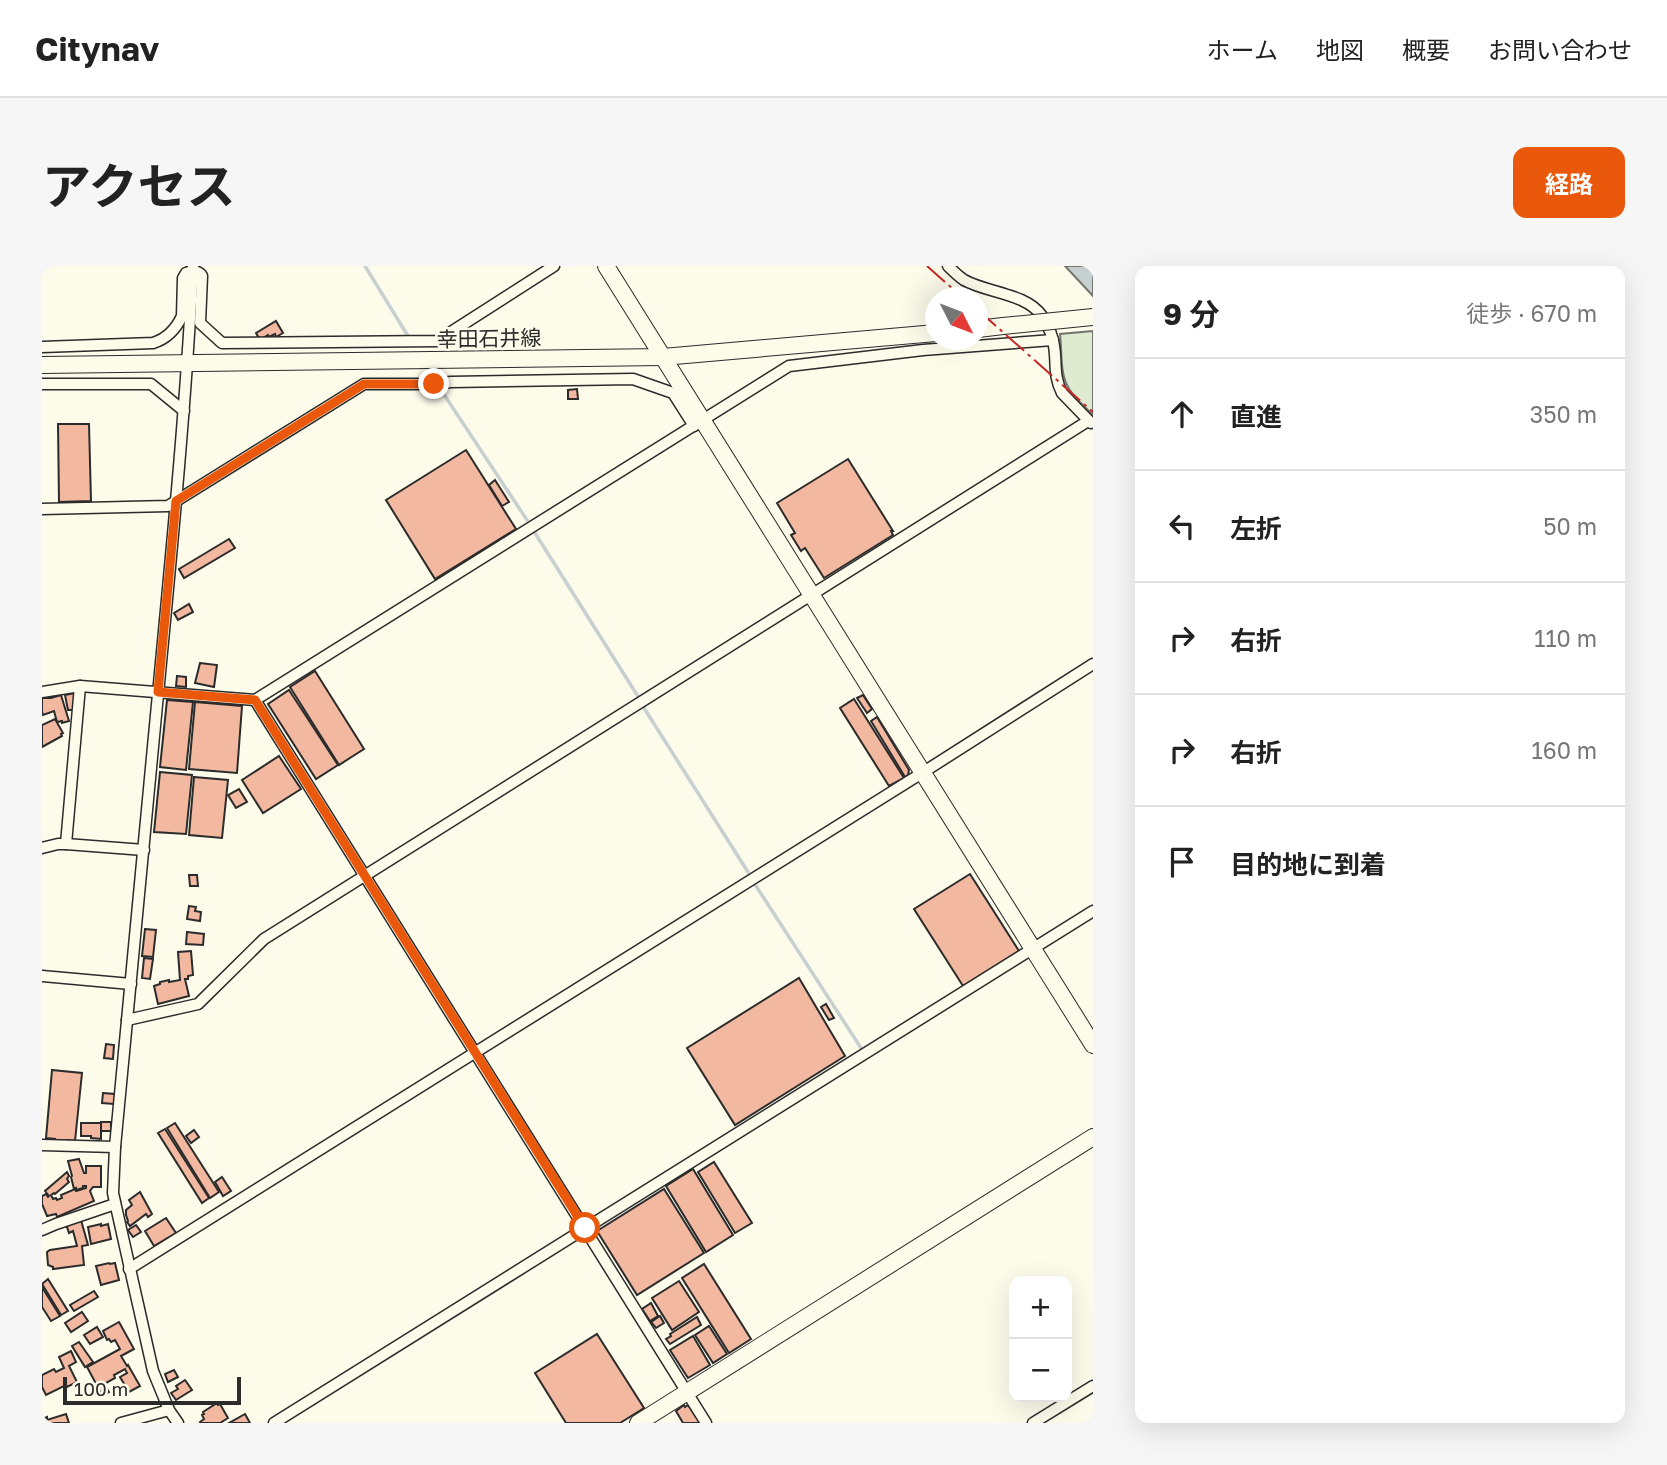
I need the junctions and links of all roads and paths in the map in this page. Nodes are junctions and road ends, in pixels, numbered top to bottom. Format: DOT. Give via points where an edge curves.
graph roads {
  1 [pos="554,266"];
  2 [pos="606,266"];
  3 [pos="948,266"];
  4 [pos="193,269"];
  5 [pos="1093,317"];
  6 [pos="988,328"];
  7 [pos="925,333"];
  8 [pos="1053,340"];
  9 [pos="42,347"];
  10 [pos="663,357"];
  11 [pos="188,363"];
  12 [pos="42,365"];
  13 [pos="42,384"];
  14 [pos="184,411"];
  15 [pos="698,423"];
  16 [pos="1091,423"];
  17 [pos="176,501"];
  18 [pos="42,509"];
  19 [pos="812,596"];
  20 [pos="1093,664"];
  21 [pos="80,686"];
  22 [pos="42,692"];
  23 [pos="158,692"];
  24 [pos="255,700"];
  25 [pos="922,773"];
  26 [pos="66,844"];
  27 [pos="42,848"];
  28 [pos="144,850"];
  29 [pos="365,877"];
  30 [pos="1093,911"];
  31 [pos="1034,948"];
  32 [pos="42,976"];
  33 [pos="131,984"];
  34 [pos="127,1020"];
  35 [pos="1093,1045"];
  36 [pos="476,1053"];
  37 [pos="1093,1137"];
  38 [pos="42,1145"];
  39 [pos="115,1147"];
  40 [pos="115,1204"];
  41 [pos="585,1228"];
  42 [pos="42,1230"];
  43 [pos="129,1269"];
  44 [pos="1093,1386"];
  45 [pos="687,1392"];
  46 [pos="169,1410"];
  47 [pos="121,1423"];
  48 [pos="178,1423"];
  49 [pos="274,1423"];
  50 [pos="638,1423"];
  51 [pos="706,1423"];
  52 [pos="1033,1423"];
  1 -- 4 [label="street" via="437,341 222,343 200,323 202,276"];
  2 -- 10 [label="street"];
  3 -- 8 [label="street" via="966,281 1034,307"];
  4 -- 9 [label="street" via="183,278 180,321 158,341"];
  4 -- 11 [label="street"];
  5 -- 6 [label="street, bridge"];
  7 -- 10 [label="street, 幸田石井線"];
  8 -- 15 [label="street" via="789,366"];
  8 -- 16 [label="street" via="1059,387"];
  10 -- 11 [label="street, 幸田石井線"];
  10 -- 15 [label="street"];
  11 -- 12 [label="street, 幸田石井線"];
  11 -- 14 [label="street"];
  13 -- 14 [label="street" via="151,384"];
  14 -- 17 [label="street"];
  15 -- 17 [label="street" via="673,393 633,379 364,384"];
  15 -- 19 [label="street"];
  15 -- 24 [label="street"];
  16 -- 19 [label="street"];
  17 -- 18 [label="street" via="168,506"];
  17 -- 23 [label="street"];
  19 -- 25 [label="street"];
  19 -- 29 [label="street"];
  20 -- 25 [label="street"];
  21 -- 22 [label="street"];
  21 -- 23 [label="street"];
  21 -- 26 [label="street"];
  23 -- 24 [label="street"];
  23 -- 28 [label="street"];
  24 -- 29 [label="street"];
  25 -- 31 [label="street"];
  25 -- 36 [label="street"];
  26 -- 27 [label="street"];
  26 -- 28 [label="street"];
  28 -- 33 [label="street"];
  29 -- 34 [label="street" via="264,939 198,1004"];
  29 -- 36 [label="street"];
  30 -- 31 [label="street"];
  31 -- 35 [label="street"];
  31 -- 41 [label="street"];
  32 -- 33 [label="street"];
  33 -- 34 [label="street"];
  34 -- 39 [label="street"];
  36 -- 41 [label="street"];
  36 -- 43 [label="street"];
  37 -- 45 [label="street"];
  38 -- 39 [label="street"];
  39 -- 40 [label="street"];
  40 -- 42 [label="street"];
  40 -- 43 [label="street"];
  41 -- 45 [label="street"];
  41 -- 49 [label="street"];
  43 -- 46 [label="street" via="153,1371"];
  44 -- 52 [label="street"];
  45 -- 50 [label="street"];
  45 -- 51 [label="street"];
  46 -- 47 [label="street"];
  46 -- 48 [label="street"];
}
